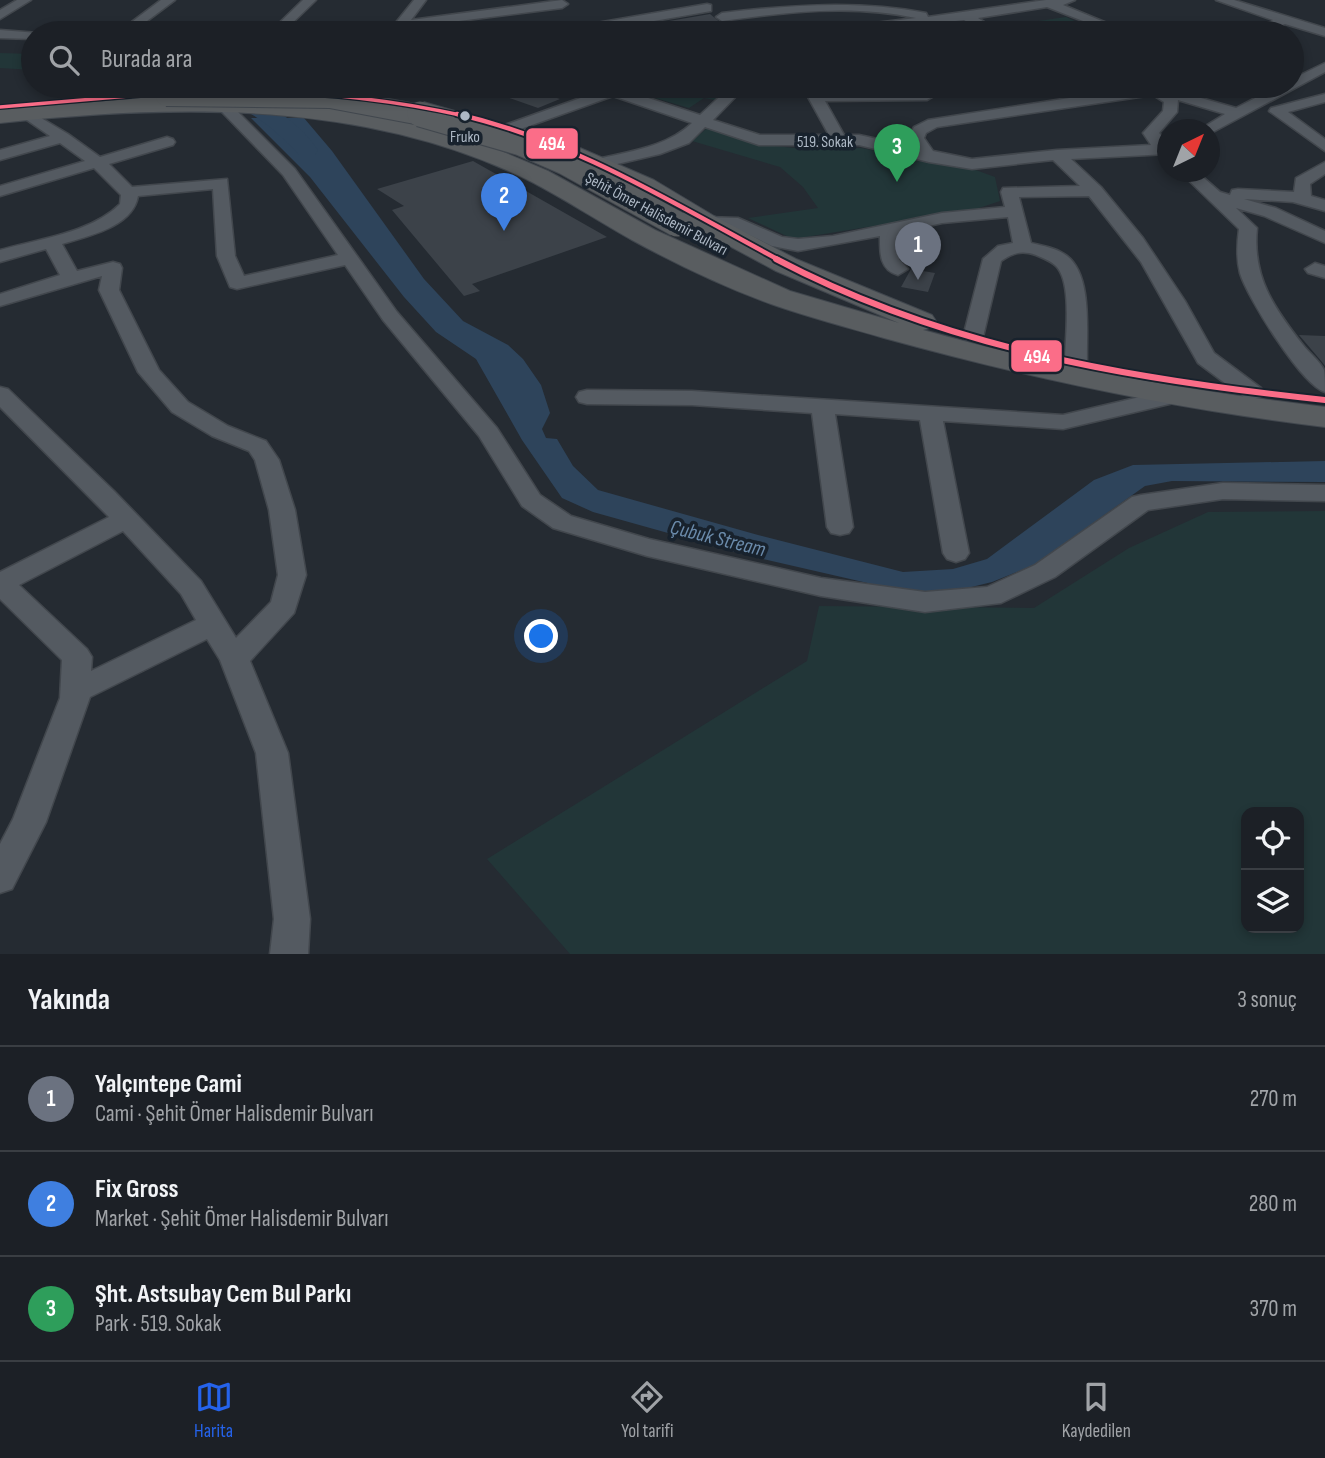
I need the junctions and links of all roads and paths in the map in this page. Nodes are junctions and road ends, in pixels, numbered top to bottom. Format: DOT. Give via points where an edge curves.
graph roads {
  1 [pos="25,0"];
  2 [pos="169,0"];
  3 [pos="310,0"];
  4 [pos="420,0"];
  5 [pos="692,0"];
  6 [pos="1069,0"];
  7 [pos="1222,0"];
  8 [pos="1018,3"];
  9 [pos="1047,3"];
  10 [pos="707,8"];
  11 [pos="0,15"];
  12 [pos="463,16"];
  13 [pos="577,16"];
  14 [pos="722,16"];
  15 [pos="966,16"];
  16 [pos="932,20"];
  17 [pos="1284,20"];
  18 [pos="140,21"];
  19 [pos="288,21"];
  20 [pos="403,21"];
  21 [pos="438,21"];
  22 [pos="468,21"];
  23 [pos="732,21"];
  24 [pos="924,21"];
  25 [pos="975,21"];
  26 [pos="1094,21"];
  27 [pos="1281,21"];
  28 [pos="1287,21"];
  29 [pos="1304,26"];
  30 [pos="1325,32"];
  31 [pos="0,34"];
  32 [pos="21,35"];
  33 [pos="1325,67"];
  34 [pos="1304,76"];
  35 [pos="91,98"];
  36 [pos="166,98"];
  37 [pos="226,98"];
  38 [pos="377,98"];
  39 [pos="595,98"];
  40 [pos="642,98"];
  41 [pos="726,98"];
  42 [pos="817,98"];
  43 [pos="908,98"];
  44 [pos="933,98"];
  45 [pos="1088,98"];
  46 [pos="1168,98"];
  47 [pos="1187,98"];
  48 [pos="1262,98"];
  49 [pos="1325,98"];
  50 [pos="939,100"];
  51 [pos="0,107"];
  52 [pos="1235,112"];
  53 [pos="26,113"];
  54 [pos="978,115"];
  55 [pos="0,117"];
  56 [pos="468,117"];
  57 [pos="1163,119"];
  58 [pos="1220,121"];
  59 [pos="701,122"];
  60 [pos="1157,124"];
  61 [pos="510,129"];
  62 [pos="428,134"];
  63 [pos="63,137"];
  64 [pos="839,140"];
  65 [pos="1157,140"];
  66 [pos="167,142"];
  67 [pos="471,146"];
  68 [pos="1325,146"];
  69 [pos="563,148"];
  70 [pos="1157,150"];
  71 [pos="0,155"];
  72 [pos="1057,155"];
  73 [pos="929,157"];
  74 [pos="98,162"];
  75 [pos="1157,162"];
  76 [pos="600,163"];
  77 [pos="517,166"];
  78 [pos="1325,167"];
  79 [pos="1076,171"];
  80 [pos="1199,182"];
  81 [pos="0,191"];
  82 [pos="1095,191"];
  83 [pos="129,192"];
  84 [pos="1213,195"];
  85 [pos="1302,198"];
  86 [pos="1325,206"];
  87 [pos="1015,211"];
  88 [pos="679,225"];
  89 [pos="890,229"];
  90 [pos="1325,238"];
  91 [pos="51,241"];
  92 [pos="1021,246"];
  93 [pos="0,256"];
  94 [pos="349,258"];
  95 [pos="898,270"];
  96 [pos="71,278"];
  97 [pos="0,300"];
  98 [pos="878,327"];
  99 [pos="973,337"];
  100 [pos="1076,363"];
  101 [pos="1325,385"];
  102 [pos="1252,393"];
  103 [pos="0,394"];
  104 [pos="1174,396"];
  105 [pos="587,397"];
  106 [pos="1325,400"];
  107 [pos="822,406"];
  108 [pos="930,412"];
  109 [pos="1325,416"];
  110 [pos="1325,493"];
  111 [pos="126,519"];
  112 [pos="840,527"];
  113 [pos="956,553"];
  114 [pos="0,583"];
  115 [pos="213,624"];
  116 [pos="234,659"];
  117 [pos="76,691"];
  118 [pos="0,877"];
  119 [pos="289,954"];
  1 -- 11 [label="street"];
  2 -- 18 [label="street"];
  3 -- 19 [label="street"];
  4 -- 20 [label="street"];
  5 -- 10 [label="street"];
  6 -- 9 [label="street"];
  7 -- 17 [label="street"];
  8 -- 9 [label="street"];
  8 -- 15 [label="street"];
  9 -- 26 [label="street"];
  10 -- 13 [label="street"];
  10 -- 14 [label="street"];
  12 -- 13 [label="street"];
  12 -- 21 [label="street"];
  12 -- 22 [label="street"];
  14 -- 16 [label="street" via="882,6"];
  14 -- 23 [label="street"];
  15 -- 16 [label="street"];
  15 -- 25 [label="street"];
  16 -- 24 [label="street"];
  17 -- 27 [label="street"];
  17 -- 28 [label="street"];
  29 -- 30 [label="street"];
  31 -- 32 [label="street"];
  33 -- 34 [label="street"];
  35 -- 51 [label="highway, Şehit Ömer Halisdemir Bulvarı"];
  36 -- 37 [label="highway, Şehit Ömer Halisdemir Bulvarı"];
  36 -- 53 [label="highway, Şehit Ömer Halisdemir Bulvarı"];
  36 -- 88 [label="highway, Şehit Ömer Halisdemir Bulvarı, bridge" via="330,98 419,114 565,162"];
  37 -- 62 [label="highway, Şehit Ömer Halisdemir Bulvarı" via="363,118"];
  37 -- 88 [label="highway" via="354,110 454,133"];
  37 -- 94 [label="street" via="289,172"];
  38 -- 56 [label="highway, Şehit Ömer Halisdemir Bulvarı"];
  39 -- 61 [label="street"];
  40 -- 59 [label="street, 519. Sokak"];
  41 -- 59 [label="street"];
  42 -- 64 [label="street"];
  43 -- 50 [label="street"];
  44 -- 50 [label="street"];
  45 -- 54 [label="street"];
  46 -- 57 [label="street" via="1172,106"];
  47 -- 52 [label="street"];
  48 -- 52 [label="street"];
  49 -- 68 [label="street" via="1276,111"];
  50 -- 54 [label="street"];
  52 -- 58 [label="street"];
  53 -- 55 [label="highway, Şehit Ömer Halisdemir Bulvarı"];
  53 -- 63 [label="street"];
  54 -- 73 [label="street" via="919,130 916,138"];
  56 -- 61 [label="highway, Şehit Ömer Halisdemir Bulvarı"];
  56 -- 62 [label="highway" via="474,121 463,130"];
  59 -- 64 [label="street, 519. Sokak" via="759,139"];
  59 -- 76 [label="street" via="683,140"];
  60 -- 65 [label="street" via="1152,136"];
  61 -- 67 [label="highway" via="518,139 507,146"];
  61 -- 69 [label="highway, Şehit Ömer Halisdemir Bulvarı"];
  62 -- 67 [label="highway, Şehit Ömer Halisdemir Bulvarı"];
  63 -- 71 [label="street"];
  63 -- 74 [label="street"];
  64 -- 73 [label="street, 519. Sokak" via="859,140"];
  66 -- 74 [label="street"];
  67 -- 77 [label="highway, Şehit Ömer Halisdemir Bulvarı"];
  69 -- 76 [label="highway, Şehit Ömer Halisdemir Bulvarı"];
  69 -- 77 [label="highway" via="525,149 514,155"];
  70 -- 72 [label="street, 519. Sokak"];
  72 -- 73 [label="street, 519. Sokak" via="972,164"];
  72 -- 79 [label="street"];
  74 -- 81 [label="street"];
  74 -- 83 [label="street"];
  75 -- 79 [label="street"];
  76 -- 88 [label="highway, Şehit Ömer Halisdemir Bulvarı" via="645,186"];
  77 -- 98 [label="highway, Şehit Ömer Halisdemir Bulvarı" via="707,265 780,297"];
  78 -- 85 [label="street" via="1302,182"];
  79 -- 82 [label="street"];
  80 -- 84 [label="street"];
  82 -- 87 [label="street" via="1009,192"];
  82 -- 102 [label="street" via="1142,251 1207,360"];
  83 -- 91 [label="street" via="128,205 111,220"];
  83 -- 94 [label="street" via="221,183 226,256 237,283"];
  84 -- 85 [label="street"];
  84 -- 90 [label="street" via="1270,212"];
  84 -- 101 [label="street" via="1248,228 1245,240 1251,278 1287,341"];
  85 -- 86 [label="street"];
  87 -- 89 [label="street"];
  87 -- 92 [label="street"];
  88 -- 89 [label="street" via="738,223 778,242 798,245"];
  88 -- 98 [label="highway, Şehit Ömer Halisdemir Bulvarı" via="759,281"];
  88 -- 99 [label="highway, Şehit Ömer Halisdemir Bulvarı" via="752,264 820,291"];
  89 -- 95 [label="street" via="890,260"];
  91 -- 93 [label="street"];
  91 -- 96 [label="street"];
  92 -- 99 [label="street" via="992,259"];
  92 -- 100 [label="street" via="1046,252 1065,264 1074,282"];
  94 -- 110 [label="street" via="390,316 481,409 531,500 562,522 647,547 821,587 925,602 991,596 1045,571 1141,503 1223,491"];
  96 -- 97 [label="street"];
  96 -- 116 [label="street" via="113,268 109,290 149,372 180,407 220,431 258,446 267,460 282,510 292,575 284,606"];
  98 -- 104 [label="highway, Şehit Ömer Halisdemir Bulvarı" via="1012,365"];
  99 -- 100 [label="highway, Şehit Ömer Halisdemir Bulvarı"];
  100 -- 102 [label="highway, Şehit Ömer Halisdemir Bulvarı"];
  102 -- 106 [label="highway, Şehit Ömer Halisdemir Bulvarı"];
  103 -- 111 [label="street"];
  104 -- 108 [label="street" via="1063,422"];
  104 -- 109 [label="highway, Şehit Ömer Halisdemir Bulvarı"];
  105 -- 107 [label="street"];
  107 -- 108 [label="street"];
  107 -- 112 [label="street"];
  108 -- 113 [label="street"];
  111 -- 114 [label="street"];
  111 -- 115 [label="street" via="191,588"];
  114 -- 117 [label="street" via="77,657"];
  115 -- 116 [label="street"];
  115 -- 117 [label="street"];
  116 -- 119 [label="street" via="272,753 292,919"];
  117 -- 118 [label="street" via="29,822"];
}
